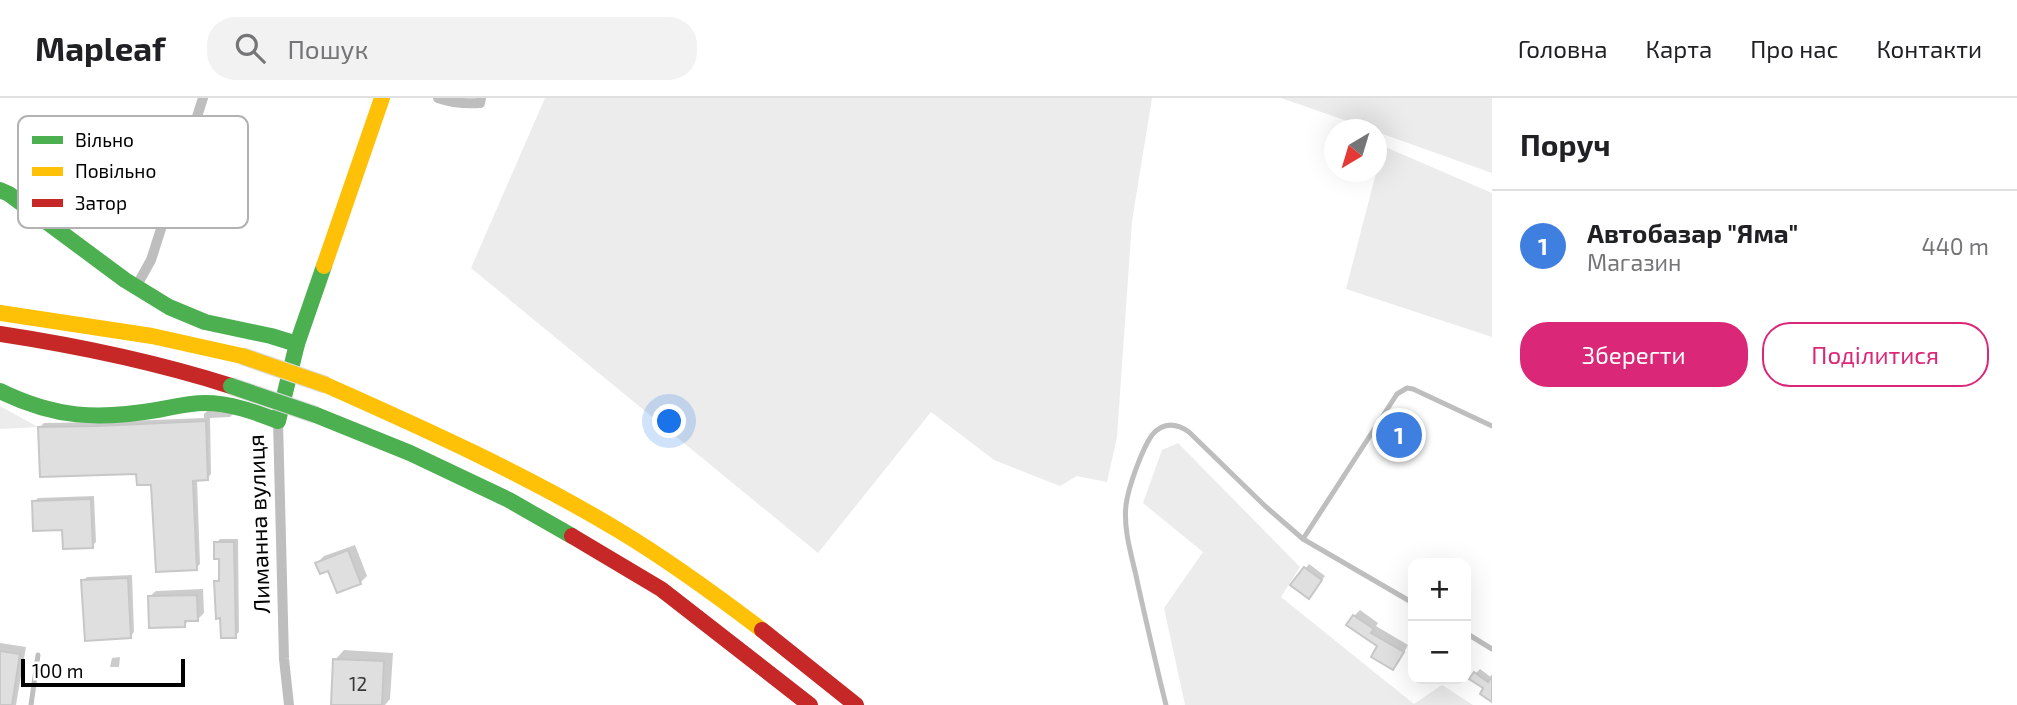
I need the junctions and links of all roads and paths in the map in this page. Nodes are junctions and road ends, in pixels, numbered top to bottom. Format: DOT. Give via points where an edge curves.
graph roads {
  1 [pos="204,98"];
  2 [pos="382,98"];
  3 [pos="438,98"];
  4 [pos="481,98"];
  5 [pos="198,116"];
  6 [pos="0,190"];
  7 [pos="18,201"];
  8 [pos="55,228"];
  9 [pos="161,228"];
  10 [pos="136,287"];
  11 [pos="0,305"];
  12 [pos="0,313"];
  13 [pos="134,333"];
  14 [pos="0,334"];
  15 [pos="297,344"];
  16 [pos="0,391"];
  17 [pos="278,421"];
  18 [pos="1492,426"];
  19 [pos="1303,538"];
  20 [pos="1408,600"];
  21 [pos="1471,636"];
  22 [pos="1492,649"];
  23 [pos="38,655"];
  24 [pos="31,705"];
  25 [pos="289,705"];
  26 [pos="810,705"];
  27 [pos="856,705"];
  28 [pos="1166,705"];
  1 -- 5 [label="street"];
  2 -- 15 [label="main road, Лиманна вулиця"];
  3 -- 4 [label="street" via="466,104 480,103"];
  6 -- 7 [label="main road"];
  8 -- 10 [label="main road"];
  9 -- 10 [label="street"];
  10 -- 15 [label="main road" via="194,318"];
  11 -- 13 [label="main road" via="80,317"];
  12 -- 13 [label="main road"];
  13 -- 27 [label="main road, bridge" via="206,346 326,385 526,480 623,533 707,589"];
  14 -- 26 [label="main road, bridge" via="125,355 189,372 410,453 496,494 661,589"];
  15 -- 17 [label="main road, Лиманна вулиця"];
  16 -- 17 [label="main road" via="35,408 71,415 204,403 244,408"];
  17 -- 25 [label="street, Лиманна вулиця"];
  18 -- 19 [label="lane" via="1413,389 1402,390"];
  19 -- 20 [label="lane"];
  19 -- 28 [label="lane" via="1182,427 1167,425 1154,433 1132,481 1126,508 1128,538"];
  21 -- 22 [label="lane"];
  23 -- 24 [label="lane"];
}
